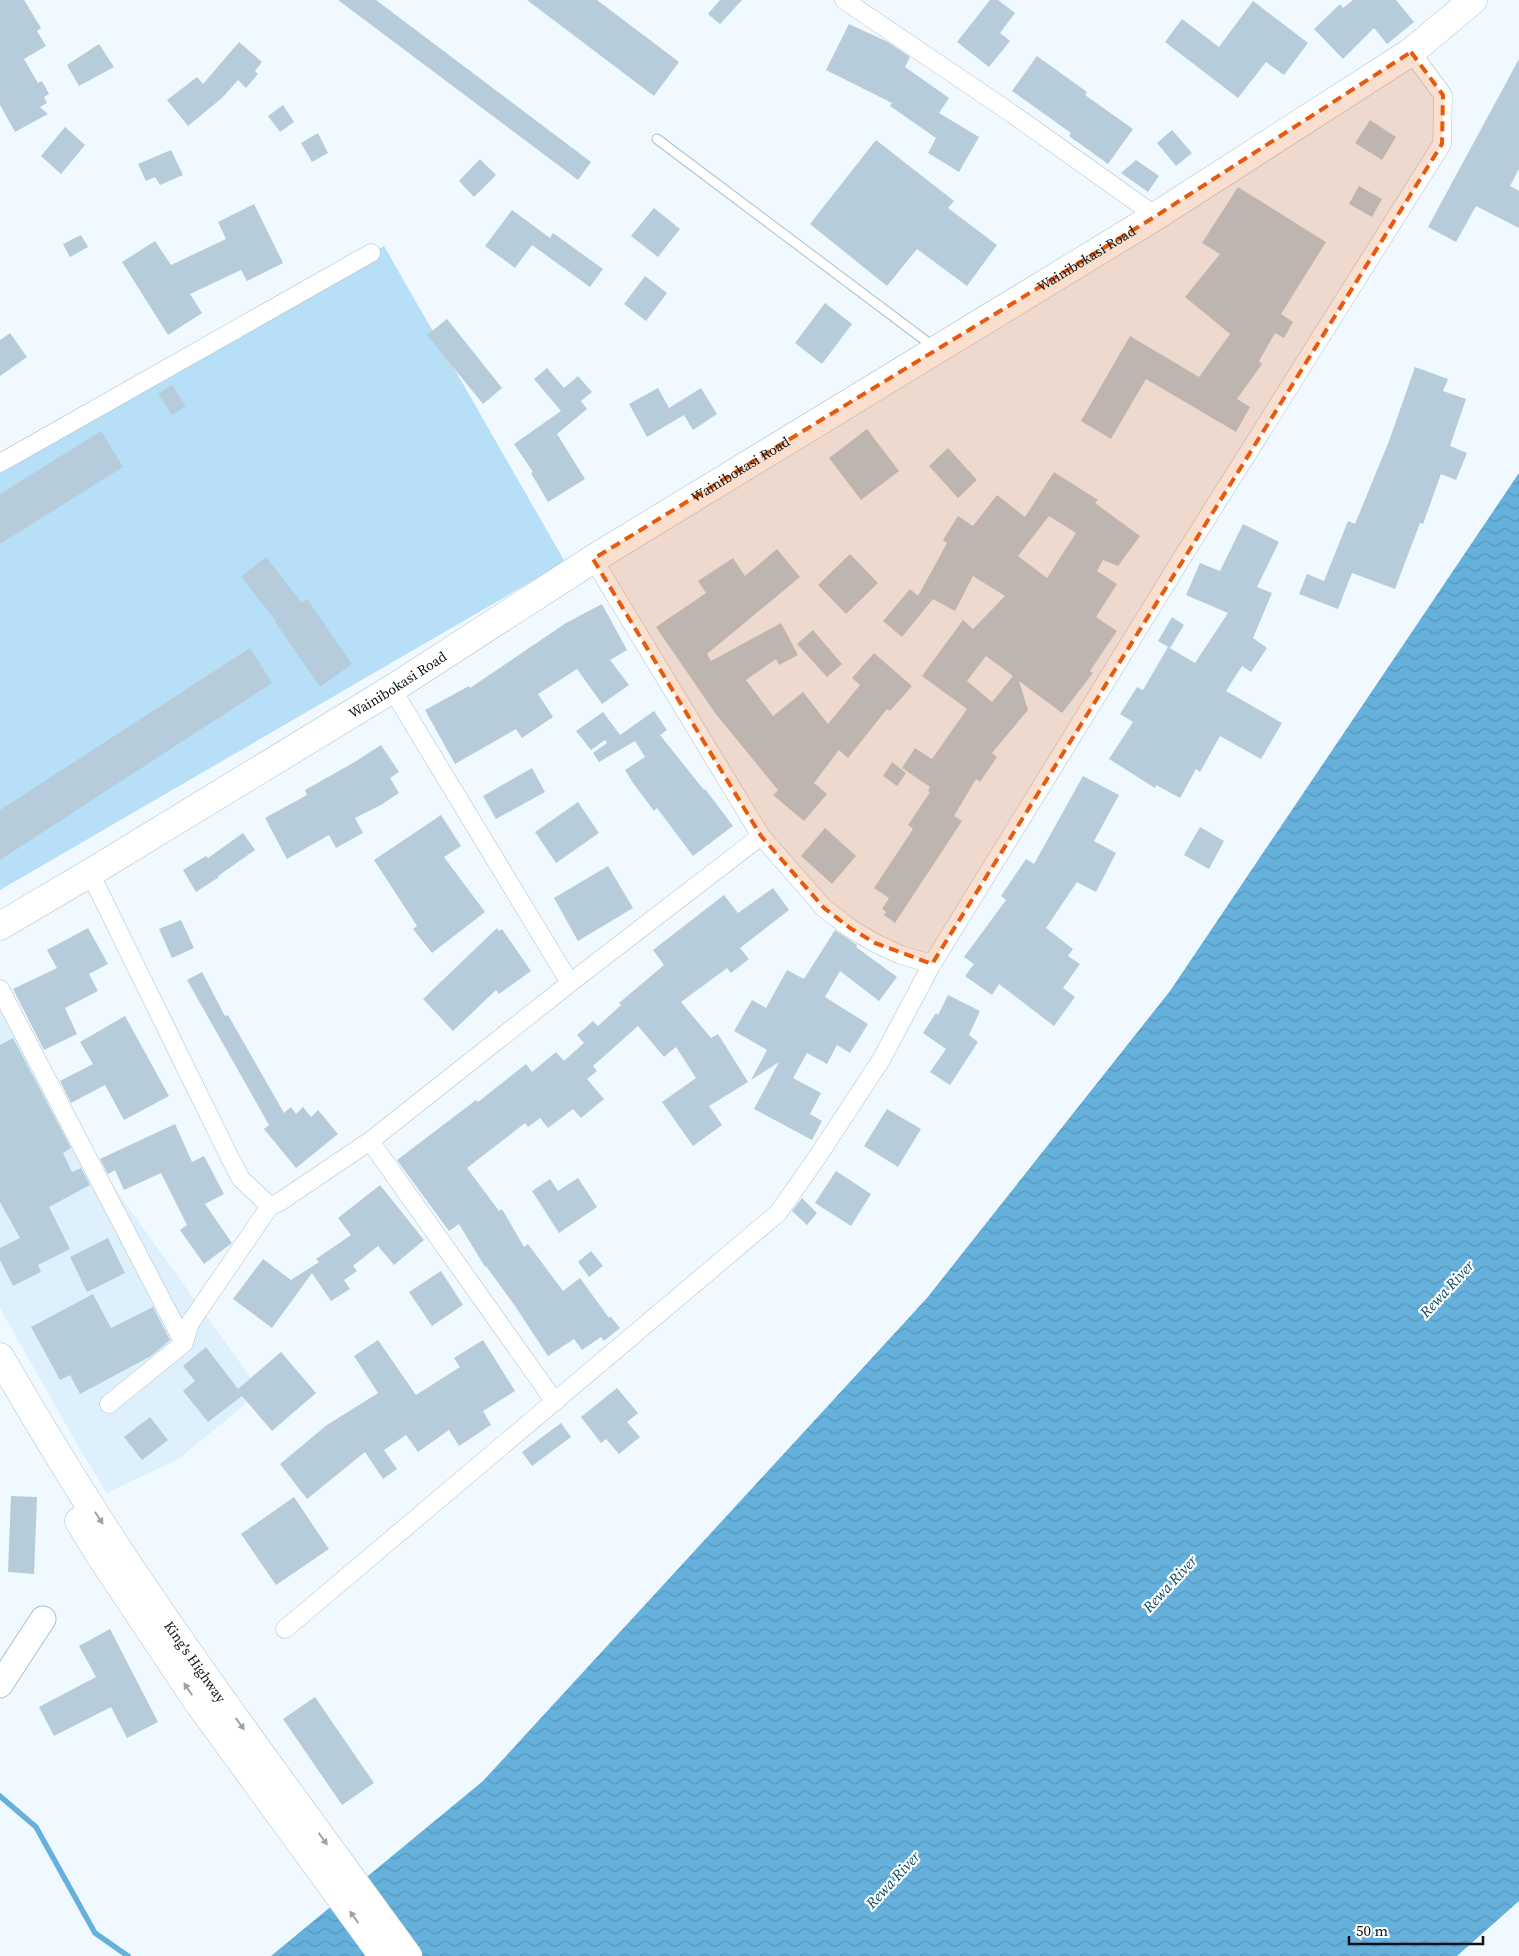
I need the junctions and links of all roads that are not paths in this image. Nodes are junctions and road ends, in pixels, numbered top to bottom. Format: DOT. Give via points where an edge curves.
graph roads {
  1 [pos="844,0"];
  2 [pos="1473,0"];
  3 [pos="1411,52"];
  4 [pos="657,140"];
  5 [pos="1156,216"];
  6 [pos="371,253"];
  7 [pos="937,349"];
  8 [pos="0,463"];
  9 [pos="594,559"];
  10 [pos="392,689"];
  11 [pos="761,836"];
  12 [pos="90,873"];
  13 [pos="0,926"];
  14 [pos="932,964"];
  15 [pos="570,983"];
  16 [pos="0,989"];
  17 [pos="370,1141"];
  18 [pos="270,1206"];
  19 [pos="184,1343"];
  20 [pos="0,1357"];
  21 [pos="0,1386"];
  22 [pos="555,1402"];
  23 [pos="109,1404"];
  24 [pos="43,1619"];
  25 [pos="285,1628"];
  26 [pos="0,1685"];
  27 [pos="286,1807"];
  28 [pos="383,1956"];
  29 [pos="408,1956"];
  1 -- 5 [label="street"];
  2 -- 3 [label="main road, Wainibokasi Road"];
  3 -- 5 [label="main road, Wainibokasi Road"];
  3 -- 14 [label="street" via="1443,95 1442,144"];
  4 -- 7 [label="lane"];
  5 -- 7 [label="main road, Wainibokasi Road"];
  6 -- 8 [label="street"];
  7 -- 9 [label="main road, Wainibokasi Road"];
  9 -- 10 [label="main road, Wainibokasi Road"];
  9 -- 11 [label="street"];
  10 -- 12 [label="main road, Wainibokasi Road"];
  10 -- 15 [label="street"];
  11 -- 14 [label="street" via="824,908 850,928 901,955"];
  11 -- 15 [label="street"];
  12 -- 13 [label="main road, Wainibokasi Road"];
  12 -- 18 [label="street" via="241,1179"];
  14 -- 22 [label="street" via="881,1060 778,1213"];
  15 -- 17 [label="street"];
  16 -- 19 [label="street"];
  17 -- 18 [label="street"];
  17 -- 22 [label="street"];
  18 -- 19 [label="street" via="190,1323"];
  19 -- 23 [label="street"];
  20 -- 27 [label="main road, King's Highway, one-way" via="131,1568 214,1688"];
  27 -- 21 [label="main road, King's Highway, one-way" via="197,1701 99,1554"];
  22 -- 25 [label="street"];
  24 -- 26 [label="street"];
  28 -- 27 [label="main road, King's Highway, one-way"];
  27 -- 29 [label="main road, King's Highway, one-way"];
}
